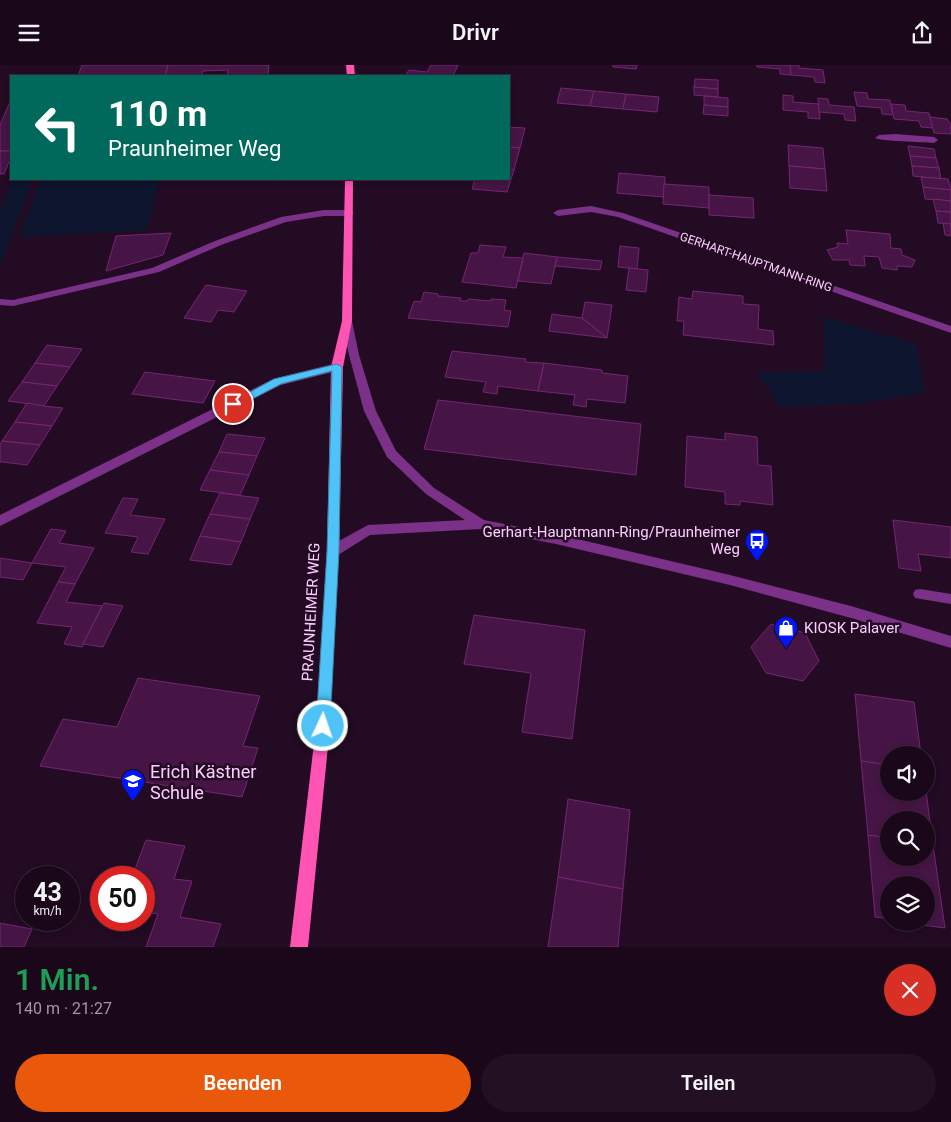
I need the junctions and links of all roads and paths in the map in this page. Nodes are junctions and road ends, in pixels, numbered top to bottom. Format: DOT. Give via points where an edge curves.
graph roads {
  1 [pos="879,139"];
  2 [pos="934,140"];
  3 [pos="349,180"];
  4 [pos="349,213"];
  5 [pos="558,213"];
  6 [pos="0,302"];
  7 [pos="347,321"];
  8 [pos="951,330"];
  9 [pos="337,367"];
  10 [pos="0,521"];
  11 [pos="481,524"];
  12 [pos="333,551"];
  13 [pos="920,594"];
  14 [pos="951,599"];
  15 [pos="951,642"];
  16 [pos="299,947"];
  1 -- 2 [label="street"];
  3 -- 4 [label="main road, PRAUNHEIMER WEG"];
  4 -- 6 [label="street" via="284,219 154,270 13,303"];
  4 -- 7 [label="main road, PRAUNHEIMER WEG"];
  5 -- 8 [label="street, GERHART-HAUPTMANN-RING" via="591,209 620,215"];
  7 -- 9 [label="main road, PRAUNHEIMER WEG"];
  7 -- 11 [label="street" via="370,411 391,454 430,491"];
  9 -- 10 [label="street" via="278,382"];
  9 -- 12 [label="main road, PRAUNHEIMER WEG"];
  11 -- 12 [label="street" via="368,530"];
  11 -- 15 [label="street" via="730,580"];
  12 -- 16 [label="main road, PRAUNHEIMER WEG" via="323,726"];
  13 -- 14 [label="street"];
}
